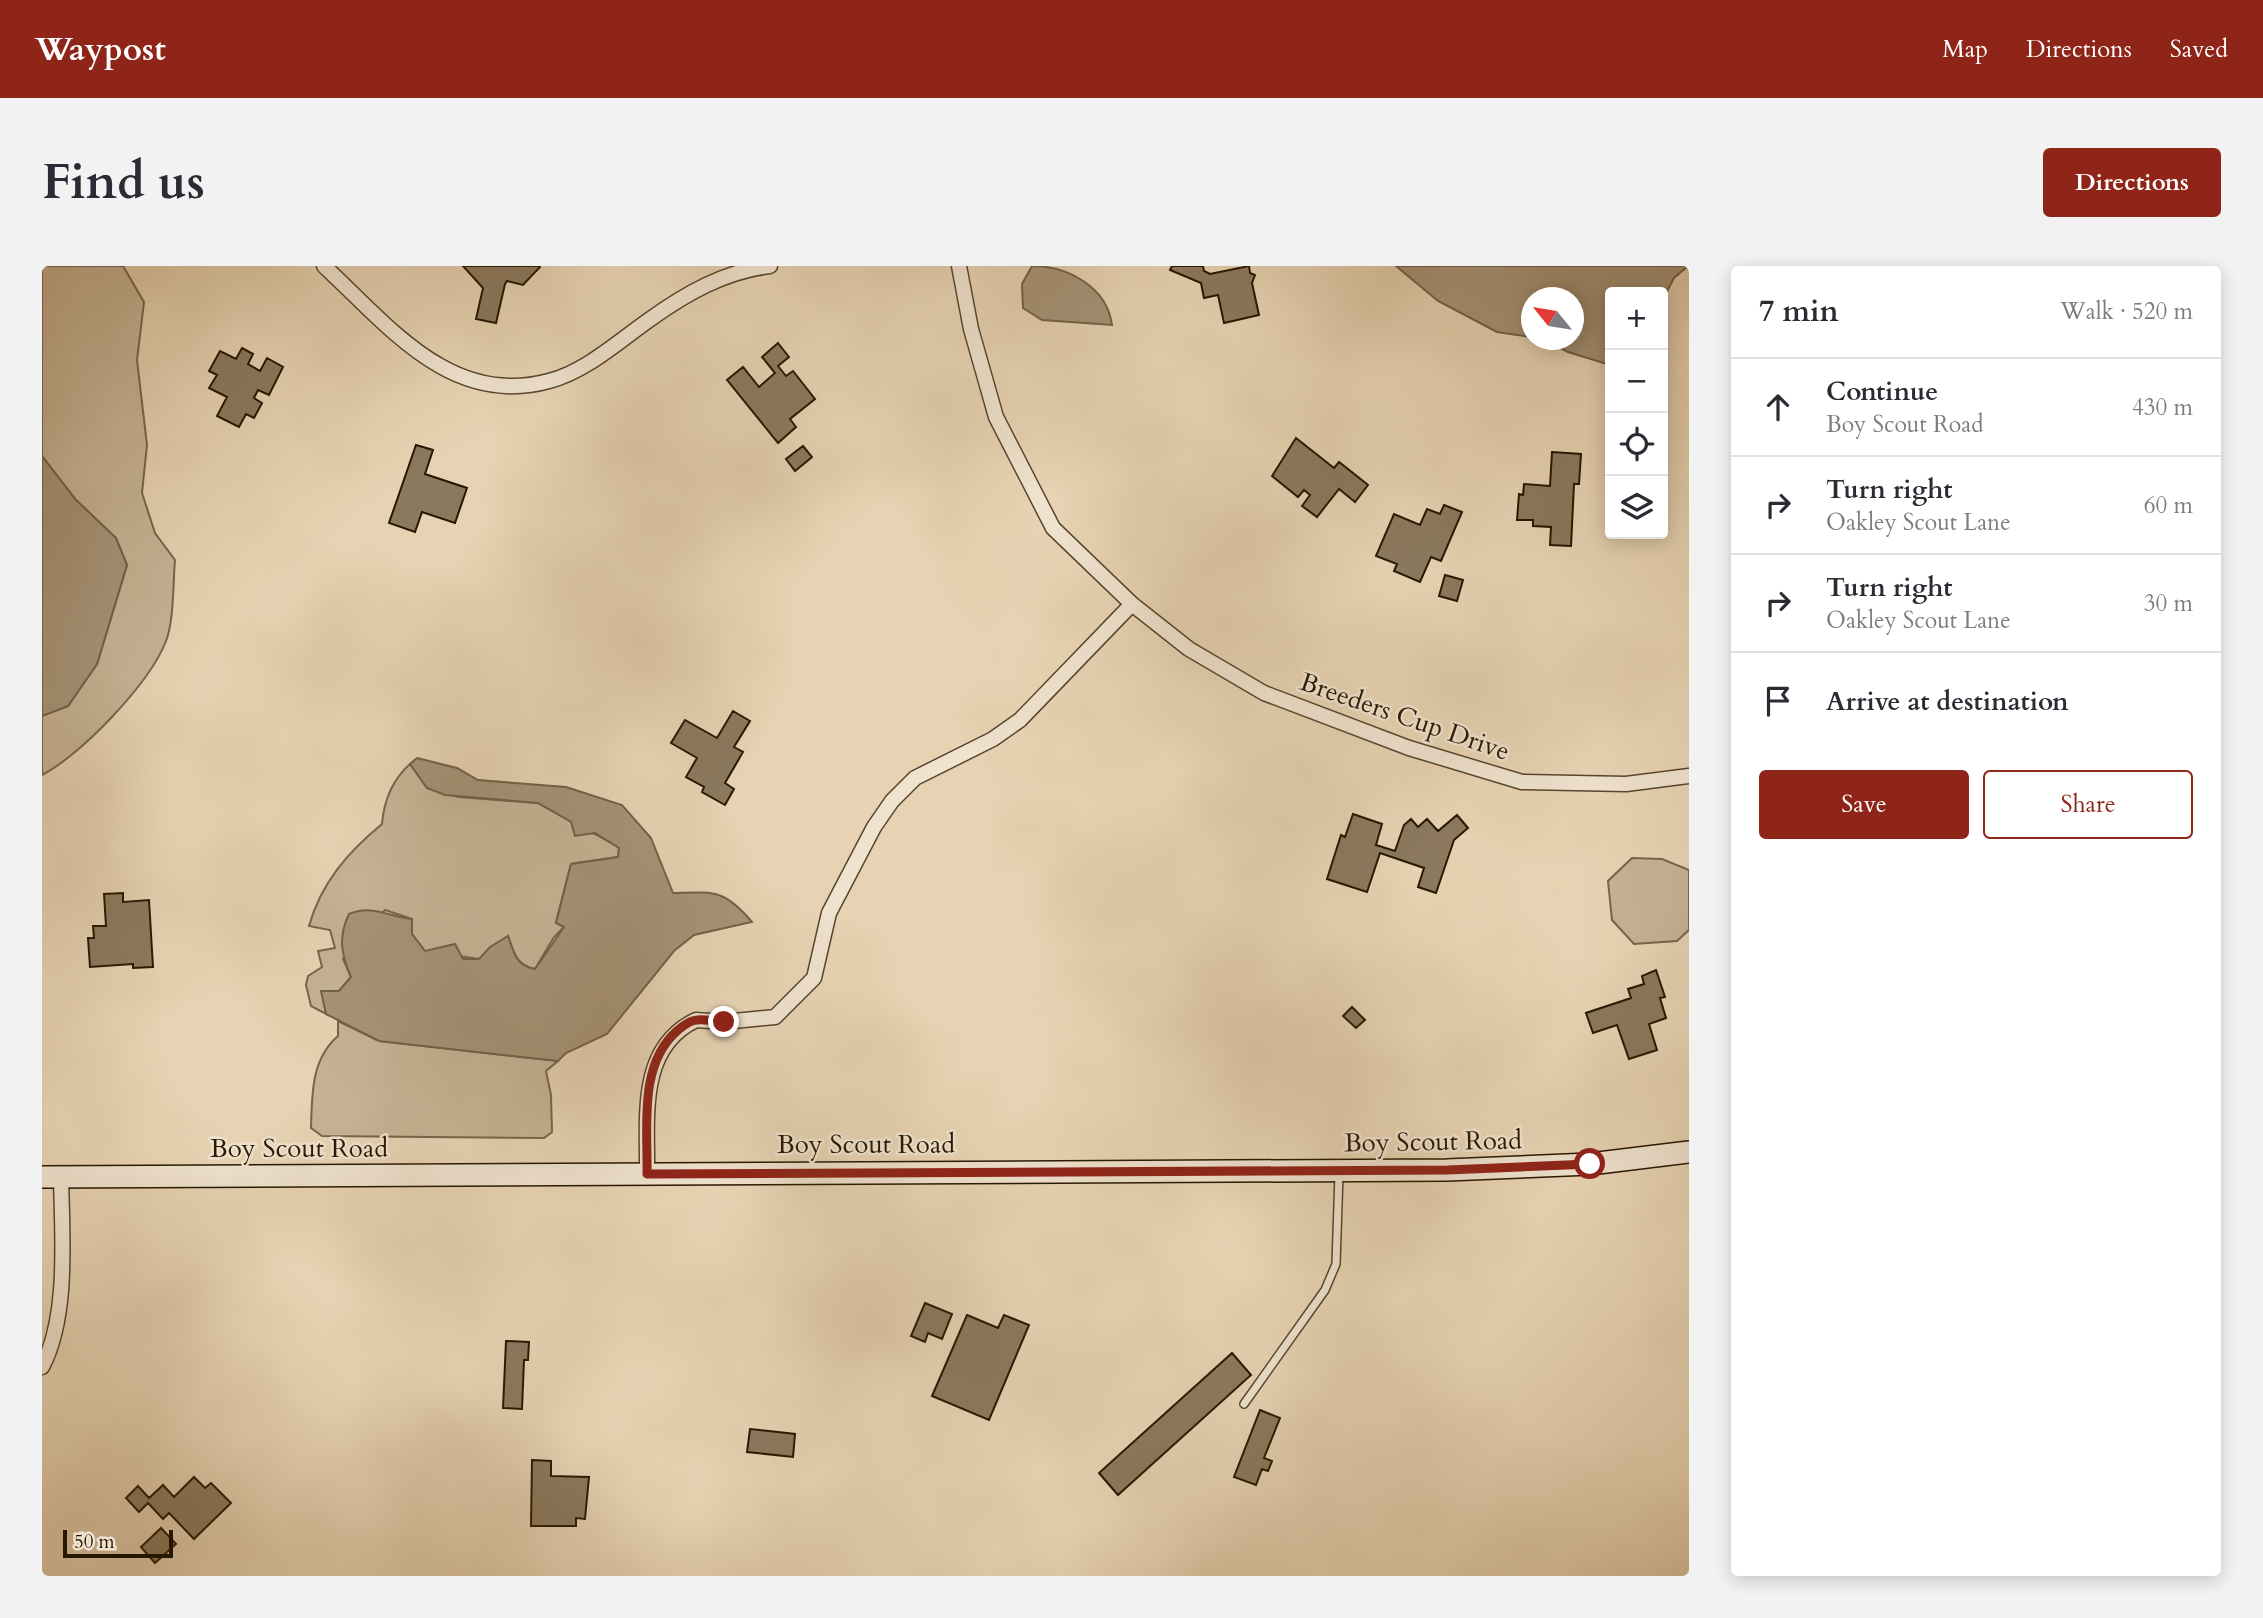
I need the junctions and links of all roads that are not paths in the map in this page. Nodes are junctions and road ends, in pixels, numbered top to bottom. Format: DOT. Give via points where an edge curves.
graph roads {
  1 [pos="324,266"];
  2 [pos="770,266"];
  3 [pos="959,266"];
  4 [pos="1132,604"];
  5 [pos="1689,776"];
  6 [pos="1689,1152"];
  7 [pos="1339,1170"];
  8 [pos="647,1174"];
  9 [pos="52,1177"];
  10 [pos="42,1367"];
  11 [pos="1244,1404"];
  1 -- 2 [label="street" via="427,359 463,380 504,388 551,381 587,363 695,290 737,272"];
  3 -- 4 [label="street, Breeders Cup Drive" via="996,417 1053,528"];
  4 -- 5 [label="street, Breeders Cup Drive" via="1188,649 1264,693 1409,748 1522,782 1626,784"];
  4 -- 8 [label="street" via="1020,720 915,778 891,801 829,913 814,978 775,1017 696,1020 668,1040 651,1076"];
  6 -- 7 [label="street, Boy Scout Road" via="1561,1166"];
  7 -- 8 [label="street, Boy Scout Road"];
  7 -- 11 [label="lane" via="1336,1264 1325,1290"];
  8 -- 9 [label="street, Boy Scout Road"];
  9 -- 10 [label="street" via="61,1269 54,1344"];
}
